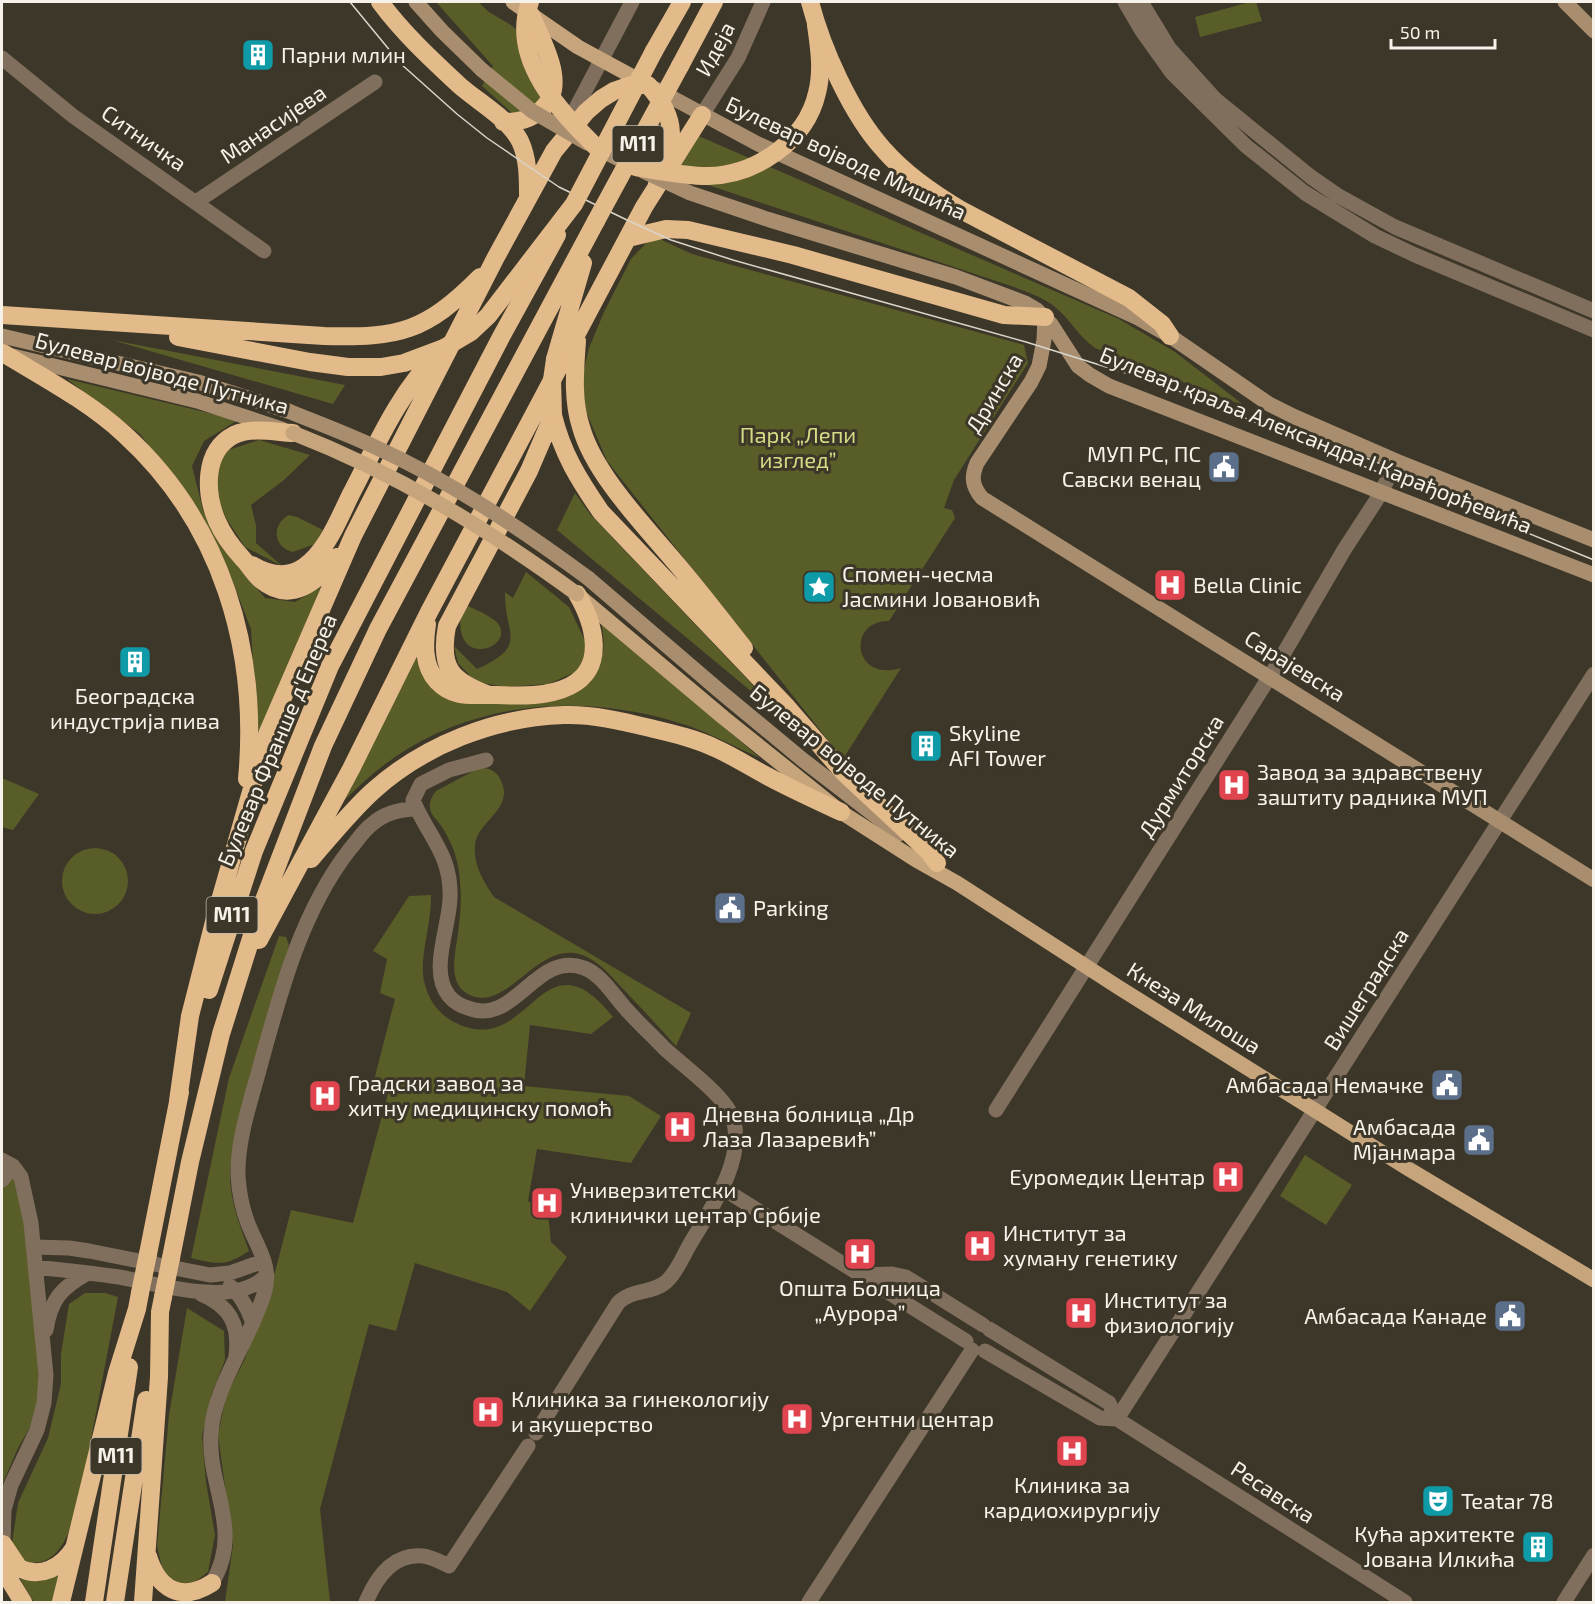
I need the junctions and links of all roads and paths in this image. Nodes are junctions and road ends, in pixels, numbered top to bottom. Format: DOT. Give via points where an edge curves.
graph roads {
  1 [pos="380,2"];
  2 [pos="416,2"];
  3 [pos="513,2"];
  4 [pos="632,2"];
  5 [pos="682,2"];
  6 [pos="714,2"];
  7 [pos="763,2"];
  8 [pos="810,2"];
  9 [pos="1125,2"];
  10 [pos="1141,2"];
  11 [pos="1565,2"];
  12 [pos="530,8"];
  13 [pos="816,24"];
  14 [pos="1593,31"];
  15 [pos="2,58"];
  16 [pos="600,60"];
  17 [pos="375,82"];
  18 [pos="648,85"];
  19 [pos="702,115"];
  20 [pos="503,122"];
  21 [pos="598,149"];
  22 [pos="554,151"];
  23 [pos="636,167"];
  24 [pos="657,184"];
  25 [pos="528,197"];
  26 [pos="196,202"];
  27 [pos="574,204"];
  28 [pos="596,221"];
  29 [pos="628,237"];
  30 [pos="264,251"];
  31 [pos="492,266"];
  32 [pos="1593,311"];
  33 [pos="2,315"];
  34 [pos="1045,317"];
  35 [pos="106,323"];
  36 [pos="578,330"];
  37 [pos="1593,330"];
  38 [pos="1170,336"];
  39 [pos="2,347"];
  40 [pos="444,348"];
  41 [pos="553,415"];
  42 [pos="293,433"];
  43 [pos="1396,461"];
  44 [pos="975,490"];
  45 [pos="1381,493"];
  46 [pos="353,536"];
  47 [pos="1593,540"];
  48 [pos="245,561"];
  49 [pos="1593,575"];
  50 [pos="577,594"];
  51 [pos="429,612"];
  52 [pos="1593,674"];
  53 [pos="1270,677"];
  54 [pos="489,695"];
  55 [pos="787,707"];
  56 [pos="486,760"];
  57 [pos="417,809"];
  58 [pos="841,812"];
  59 [pos="1499,820"];
  60 [pos="242,824"];
  61 [pos="937,863"];
  62 [pos="1593,880"];
  63 [pos="957,883"];
  64 [pos="287,888"];
  65 [pos="1086,967"];
  66 [pos="238,978"];
  67 [pos="178,1101"];
  68 [pos="1316,1109"];
  69 [pos="996,1110"];
  70 [pos="7,1163"];
  71 [pos="2,1180"];
  72 [pos="722,1188"];
  73 [pos="33,1247"];
  74 [pos="36,1267"];
  75 [pos="266,1268"];
  76 [pos="87,1273"];
  77 [pos="210,1275"];
  78 [pos="860,1275"];
  79 [pos="1593,1280"];
  80 [pos="236,1291"];
  81 [pos="196,1292"];
  82 [pos="139,1301"];
  83 [pos="162,1305"];
  84 [pos="253,1323"];
  85 [pos="986,1327"];
  86 [pos="44,1345"];
  87 [pos="974,1347"];
  88 [pos="234,1365"];
  89 [pos="1117,1419"];
  90 [pos="3,1544"];
  91 [pos="75,1546"];
  92 [pos="147,1554"];
  93 [pos="1593,1554"];
  94 [pos="212,1583"];
  95 [pos="22,1602"];
  96 [pos="61,1602"];
  97 [pos="94,1602"];
  98 [pos="115,1602"];
  99 [pos="143,1602"];
  100 [pos="199,1602"];
  101 [pos="366,1602"];
  102 [pos="809,1602"];
  103 [pos="1405,1602"];
  104 [pos="1564,1602"];
  1 -- 20 [label="highway" via="420,47"];
  2 -- 21 [label="main road, bridge" via="482,70 532,111"];
  3 -- 12 [label="main road, Булевар војводе Мишића"];
  4 -- 16 [label="street"];
  5 -- 27 [label="highway, M11, bridge"];
  6 -- 28 [label="highway, M11, bridge"];
  7 -- 19 [label="street, Идеја" via="738,58"];
  8 -- 13 [label="highway"];
  9 -- 37 [label="street" via="1172,73 1246,146 1305,193 1375,236"];
  10 -- 32 [label="street" via="1169,48 1215,99 1337,195 1395,227"];
  11 -- 14 [label="main road"];
  12 -- 16 [label="main road, Булевар војводе Мишића"];
  12 -- 20 [label="highway" via="549,58 553,93 538,113 525,120"];
  12 -- 21 [label="highway, bridge" via="525,33 531,63 554,100"];
  13 -- 23 [label="highway, bridge" via="820,71 814,104 799,130 774,155 744,169 710,176"];
  13 -- 38 [label="highway, bridge" via="841,82 885,152 945,200 1130,298 1162,324"];
  15 -- 26 [label="street, Ситничка" via="74,116"];
  16 -- 18 [label="main road, Булевар војводе Мишића"];
  16 -- 22 [label="street"];
  17 -- 26 [label="street, Манасијева"];
  18 -- 19 [label="main road, Булевар војводе Мишића"];
  18 -- 22 [label="highway" via="632,85 602,99"];
  18 -- 24 [label="highway" via="663,102 671,121 670,147"];
  19 -- 24 [label="highway"];
  19 -- 38 [label="main road, Булевар војводе Мишића"];
  20 -- 25 [label="highway" via="514,132 524,151"];
  21 -- 23 [label="main road, bridge"];
  22 -- 25 [label="highway"];
  23 -- 34 [label="main road, bridge" via="690,194 956,277 1025,303"];
  24 -- 29 [label="highway"];
  25 -- 31 [label="highway"];
  26 -- 30 [label="street, Ситничка"];
  27 -- 40 [label="highway, bridge" via="488,316"];
  27 -- 67 [label="highway, Булевар Франше д'Епереа / M11, bridge" via="330,666 254,851 220,951"];
  28 -- 41 [label="highway, bridge" via="555,359"];
  28 -- 66 [label="highway, Булевар Франше д'Епереа / M11, bridge" via="378,629 323,746"];
  29 -- 34 [label="highway" via="666,229 688,230 793,255 1004,315"];
  29 -- 36 [label="highway"];
  31 -- 35 [label="highway" via="436,316 385,335 324,336"];
  31 -- 46 [label="highway"];
  33 -- 35 [label="highway"];
  34 -- 44 [label="main road, Дринска" via="1039,366 977,463 973,473"];
  34 -- 45 [label="main road, Булевар краља Александра I Карађорђевића" via="1078,366 1109,386"];
  35 -- 40 [label="highway" via="348,367 381,367 412,361"];
  36 -- 51 [label="highway"];
  36 -- 55 [label="highway" via="575,393 581,430 593,454 636,516"];
  38 -- 43 [label="main road, Булевар краља Александра I Карађорђевића" via="1269,404"];
  39 -- 42 [label="main road, Булевар војводе Путника" via="197,401"];
  39 -- 60 [label="highway" via="124,434 178,492 205,538 235,614 244,667 248,761"];
  39 -- 61 [label="main road, Булевар војводе Путника, bridge" via="198,382 288,411 373,446 476,501 588,578 796,754"];
  40 -- 48 [label="highway, bridge" via="400,402 314,558 295,572 278,575"];
  41 -- 54 [label="highway, bridge" via="529,471 447,626 446,661 456,678"];
  41 -- 55 [label="highway" via="562,447 601,512"];
  42 -- 48 [label="highway" via="236,434 218,448 212,460 208,472 216,521"];
  42 -- 50 [label="main road, Булевар војводе Путника, bridge" via="376,468 448,507"];
  43 -- 45 [label="street, Дурмиторска"];
  43 -- 47 [label="main road, Булевар краља Александра I Карађорђевића"];
  44 -- 53 [label="main road, Сарајевска" via="990,504"];
  45 -- 49 [label="main road, Булевар краља Александра I Карађорђевића"];
  45 -- 53 [label="street, Дурмиторска"];
  46 -- 48 [label="highway" via="318,579 301,588 277,589 267,585"];
  46 -- 60 [label="highway" via="268,732"];
  50 -- 54 [label="highway" via="594,634 594,653 587,671 570,686 554,691"];
  50 -- 58 [label="main road, Булевар војводе Путника"];
  51 -- 54 [label="highway" via="425,648 430,671 444,687 459,695"];
  51 -- 64 [label="highway"];
  52 -- 59 [label="street, Вишеградска"];
  53 -- 59 [label="main road, Сарајевска"];
  53 -- 65 [label="street, Дурмиторска"];
  55 -- 61 [label="highway" via="843,772"];
  56 -- 57 [label="street" via="449,770 422,784 413,800"];
  57 -- 72 [label="street" via="438,843 448,876 450,898 440,967 449,996 475,1011 492,1011 549,971 573,966 589,970 728,1108 736,1137"];
  57 -- 75 [label="street" via="386,814 354,844 323,890 291,964 254,1089 239,1164 247,1221"];
  58 -- 63 [label="main road, Булевар војводе Путника"];
  58 -- 64 [label="highway" via="715,748 683,737 588,716 538,717 457,738 401,770 349,815"];
  59 -- 62 [label="main road, Сарајевска"];
  59 -- 68 [label="street, Вишеградска"];
  60 -- 67 [label="highway" via="190,1016"];
  61 -- 63 [label="main road, Булевар војводе Путника"];
  63 -- 65 [label="main road, Кнеза Милоша"];
  64 -- 66 [label="highway"];
  65 -- 68 [label="main road, Кнеза Милоша"];
  65 -- 69 [label="street, Дурмиторска"];
  66 -- 83 [label="highway, Булевар Франше д'Епереа / M11, bridge" via="205,1094"];
  67 -- 82 [label="highway, Булевар Франше д'Епереа / M11, bridge"];
  68 -- 79 [label="main road, Кнеза Милоша"];
  68 -- 89 [label="street, Вишеградска"];
  70 -- 71 [label="street"];
  70 -- 73 [label="street" via="21,1177"];
  72 -- 78 [label="street"];
  72 -- 101 [label="street" via="668,1280 627,1296 618,1304 449,1566 423,1556 399,1560 377,1578"];
  73 -- 74 [label="street"];
  73 -- 77 [label="street" via="89,1251"];
  74 -- 76 [label="street"];
  74 -- 86 [label="street"];
  75 -- 77 [label="street"];
  75 -- 80 [label="street" via="258,1284"];
  75 -- 84 [label="street" via="265,1291"];
  76 -- 81 [label="street"];
  76 -- 86 [label="street" via="55,1298"];
  77 -- 80 [label="street"];
  78 -- 85 [label="street" via="906,1277"];
  78 -- 87 [label="street"];
  80 -- 81 [label="street"];
  80 -- 84 [label="street"];
  81 -- 88 [label="street" via="217,1301 233,1321 237,1343"];
  82 -- 91 [label="highway" via="117,1373"];
  82 -- 97 [label="highway, Булевар Франше д'Епереа / M11"];
  83 -- 92 [label="highway"];
  83 -- 98 [label="highway, Булевар Франше д'Епереа / M11"];
  84 -- 88 [label="street"];
  85 -- 87 [label="street" via="992,1333 992,1341"];
  85 -- 87 [label="street" via="970,1328 967,1334"];
  85 -- 89 [label="street" via="1109,1403"];
  86 -- 90 [label="street" via="46,1389 41,1418 8,1497"];
  87 -- 89 [label="street" via="1100,1418"];
  87 -- 102 [label="street"];
  88 -- 94 [label="street" via="221,1393 211,1432 225,1547"];
  89 -- 103 [label="street, Ресавска"];
  90 -- 91 [label="highway" via="19,1568 36,1572 59,1565"];
  90 -- 95 [label="highway" via="6,1571"];
  91 -- 96 [label="highway"];
  92 -- 94 [label="highway" via="154,1575 167,1588 190,1592"];
  92 -- 99 [label="highway"];
  93 -- 104 [label="street"];
  94 -- 100 [label="highway"];
}
